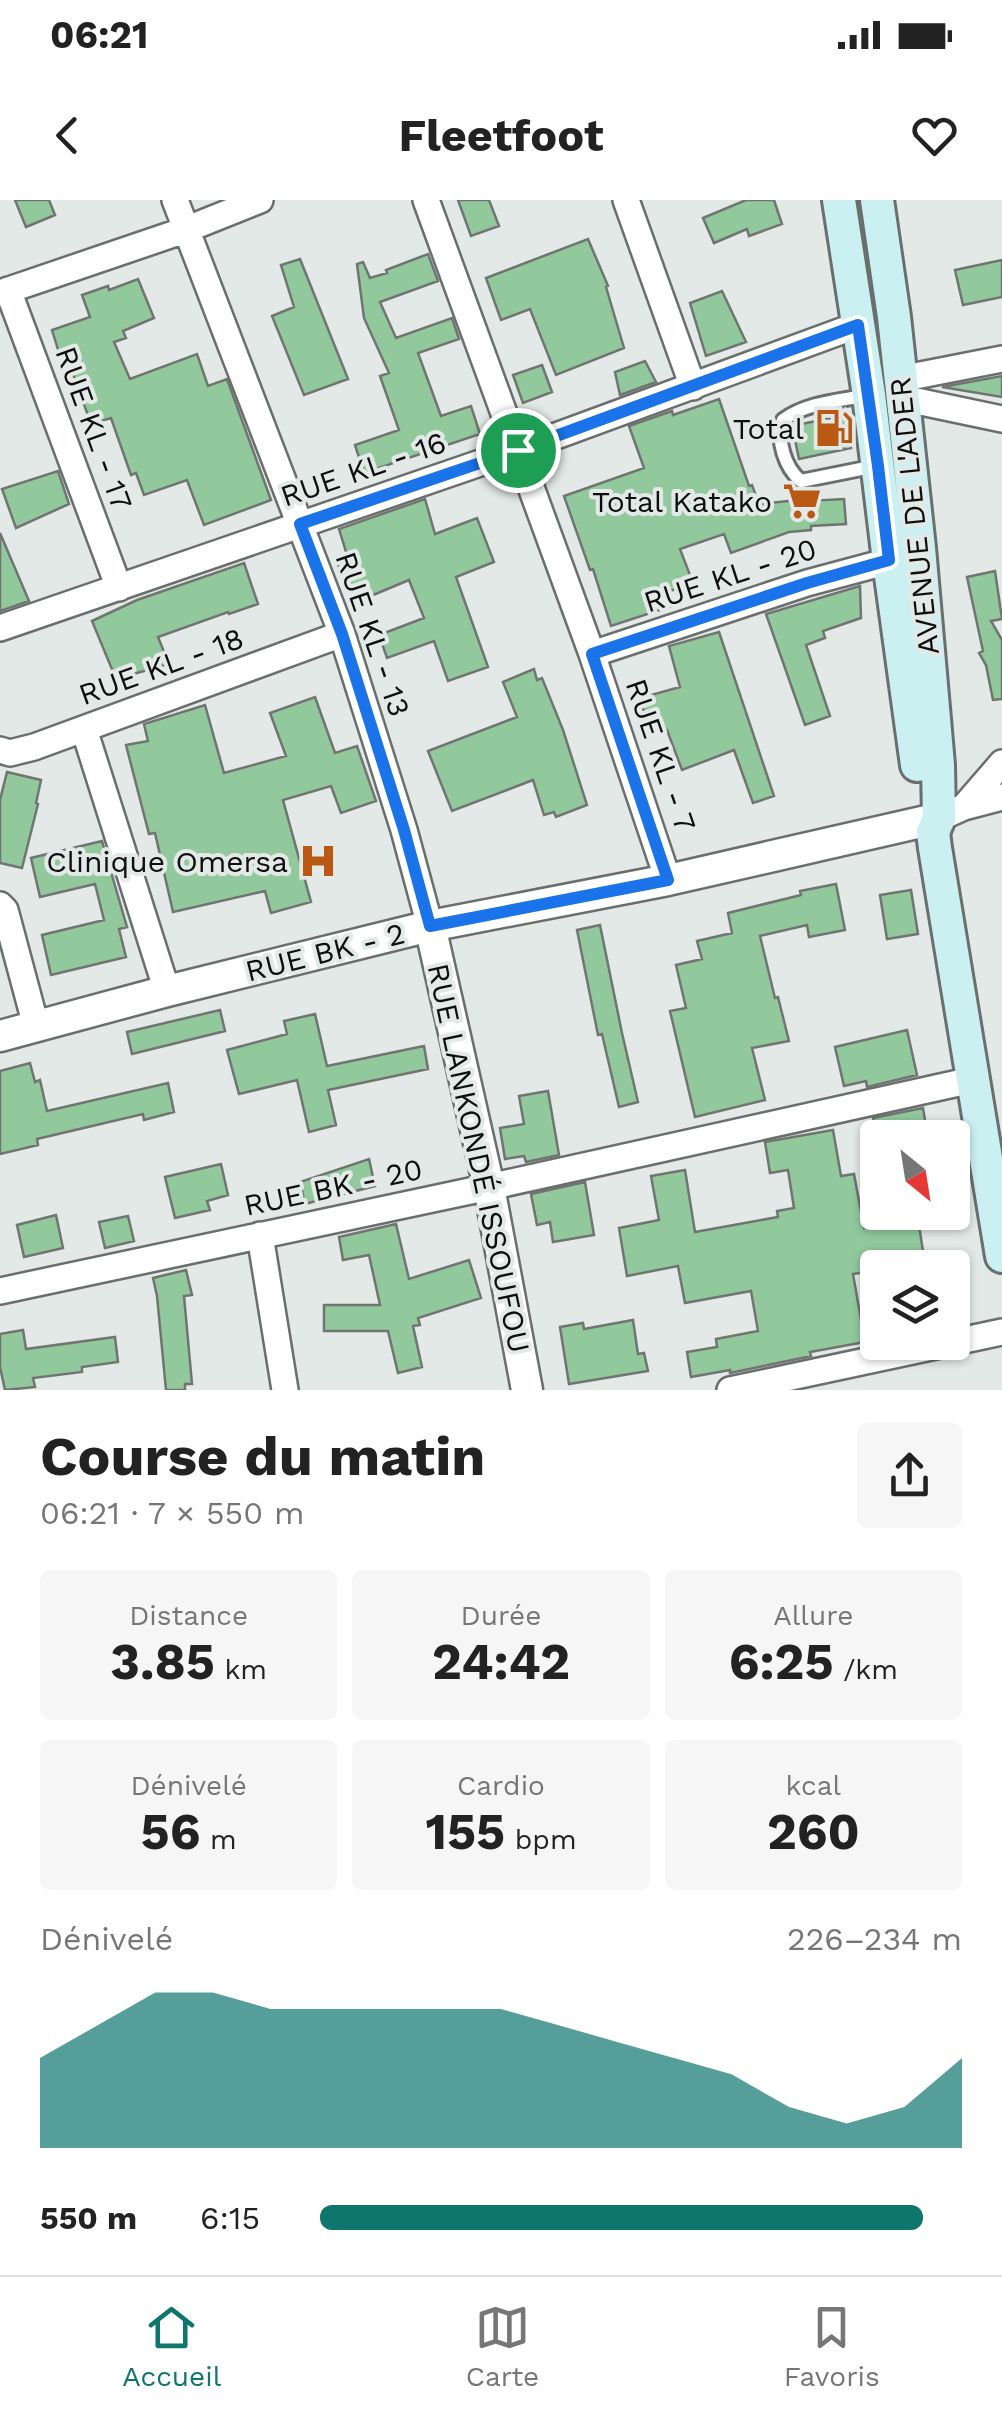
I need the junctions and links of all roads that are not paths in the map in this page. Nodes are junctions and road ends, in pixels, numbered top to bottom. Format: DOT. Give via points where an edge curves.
graph roads {
  1 [pos="176,200"];
  2 [pos="260,200"];
  3 [pos="426,200"];
  4 [pos="626,200"];
  5 [pos="839,200"];
  6 [pos="878,200"];
  7 [pos="185,230"];
  8 [pos="4,292"];
  9 [pos="858,325"];
  10 [pos="1002,358"];
  11 [pos="693,387"];
  12 [pos="893,390"];
  13 [pos="1002,419"];
  14 [pos="518,450"];
  15 [pos="894,462"];
  16 [pos="300,524"];
  17 [pos="889,560"];
  18 [pos="119,588"];
  19 [pos="0,628"];
  20 [pos="342,634"];
  21 [pos="592,654"];
  22 [pos="84,729"];
  23 [pos="0,750"];
  24 [pos="1002,763"];
  25 [pos="1002,796"];
  26 [pos="941,819"];
  27 [pos="668,880"];
  28 [pos="0,905"];
  29 [pos="430,926"];
  30 [pos="167,990"];
  31 [pos="36,1026"];
  32 [pos="0,1036"];
  33 [pos="972,1080"];
  34 [pos="488,1187"];
  35 [pos="260,1235"];
  36 [pos="1002,1256"];
  37 [pos="0,1291"];
  38 [pos="1002,1332"];
  39 [pos="285,1390"];
  40 [pos="527,1390"];
  41 [pos="730,1390"];
  1 -- 7 [label="street, RUE KL - 13"];
  2 -- 7 [label="street"];
  3 -- 14 [label="street, RUE KL - 7"];
  4 -- 11 [label="street"];
  5 -- 9 [label="main road, AVENUE DE L'ADER"];
  6 -- 12 [label="main road, AVENUE DE L'ADER"];
  7 -- 8 [label="street"];
  7 -- 16 [label="street, RUE KL - 13"];
  8 -- 18 [label="street, RUE KL - 17"];
  9 -- 11 [label="street, RUE KL - 16"];
  9 -- 12 [label="main road, AVENUE DE L'ADER"];
  10 -- 12 [label="street"];
  11 -- 14 [label="street, RUE KL - 16"];
  12 -- 13 [label="street"];
  12 -- 15 [label="main road, AVENUE DE L'ADER"];
  12 -- 15 [label="lane" via="792,413 780,436 801,481"];
  14 -- 16 [label="street, RUE KL - 16"];
  14 -- 21 [label="street, RUE KL - 7"];
  15 -- 17 [label="main road, AVENUE DE L'ADER"];
  15 -- 26 [label="main road, AVENUE DE L'ADER"];
  16 -- 18 [label="street, RUE KL - 16"];
  16 -- 20 [label="street, RUE KL - 13"];
  17 -- 21 [label="street, RUE KL - 20"];
  17 -- 26 [label="main road, AVENUE DE L'ADER"];
  18 -- 19 [label="street, RUE KL - 16"];
  20 -- 22 [label="street, RUE KL - 18"];
  20 -- 29 [label="street, RUE KL - 13"];
  21 -- 27 [label="street, RUE KL - 7"];
  22 -- 23 [label="street, RUE KL - 18" via="23,751"];
  22 -- 30 [label="street"];
  24 -- 26 [label="street"];
  25 -- 26 [label="street, RUE BK - 2"];
  26 -- 27 [label="street, RUE BK - 2"];
  26 -- 33 [label="main road, AVENUE DE L'ADER"];
  27 -- 29 [label="street, RUE BK - 2"];
  28 -- 31 [label="street"];
  29 -- 30 [label="street, RUE BK - 2"];
  29 -- 34 [label="street, RUE LANKONDÉ ISSOUFOU"];
  30 -- 31 [label="street, RUE BK - 2"];
  31 -- 32 [label="street, RUE BK - 2"];
  33 -- 34 [label="street, RUE BK - 20"];
  33 -- 36 [label="main road, AVENUE DE L'ADER"];
  34 -- 35 [label="street, RUE BK - 20"];
  34 -- 40 [label="street, RUE LANKONDÉ ISSOUFOU"];
  35 -- 37 [label="street, RUE BK - 20"];
  35 -- 39 [label="street"];
  38 -- 41 [label="street"];
}
